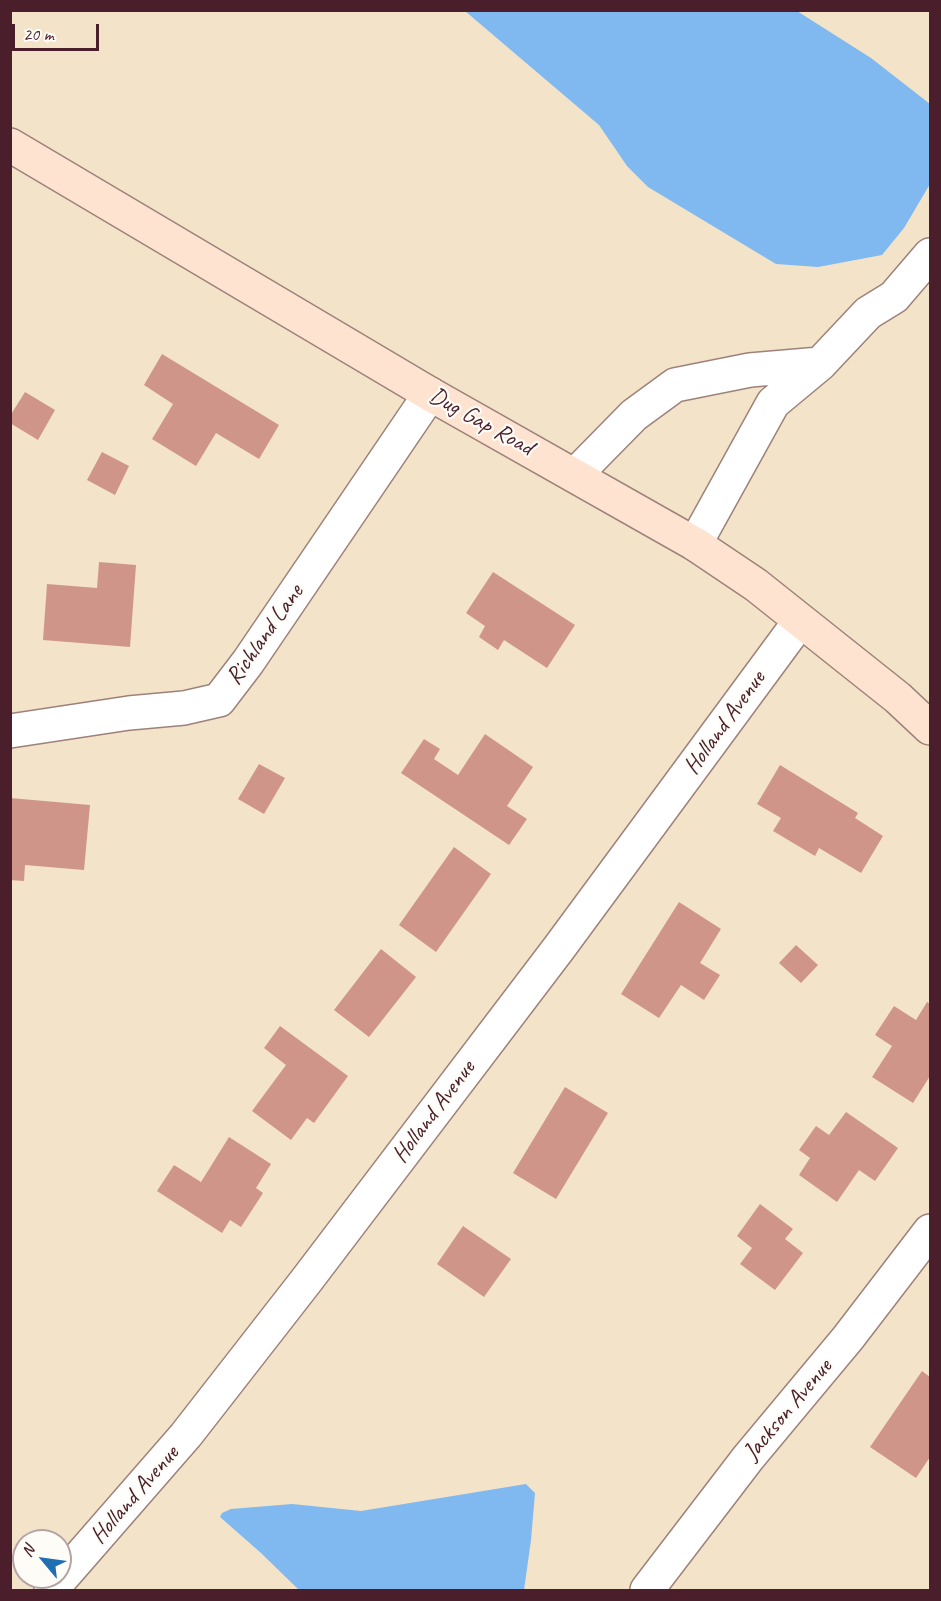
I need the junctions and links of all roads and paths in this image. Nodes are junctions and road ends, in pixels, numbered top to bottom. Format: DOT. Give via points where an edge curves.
graph roads {
  1 [pos="10,145"];
  2 [pos="930,255"];
  3 [pos="820,364"];
  4 [pos="430,394"];
  5 [pos="574,475"];
  6 [pos="695,544"];
  7 [pos="800,621"];
  8 [pos="930,728"];
  9 [pos="10,731"];
  10 [pos="930,1231"];
  11 [pos="51,1590"];
  12 [pos="646,1590"];
  1 -- 4 [label="street, Dug Gap Road"];
  2 -- 3 [label="street" via="894,297 868,313"];
  3 -- 5 [label="street" via="750,370 675,385 634,416"];
  3 -- 6 [label="street" via="773,403"];
  4 -- 5 [label="street, Dug Gap Road"];
  4 -- 9 [label="street, Richland Lane" via="219,700"];
  5 -- 6 [label="street, Dug Gap Road"];
  6 -- 7 [label="street, Dug Gap Road" via="756,585"];
  7 -- 8 [label="street, Dug Gap Road"];
  7 -- 11 [label="street, Holland Avenue" via="559,948 292,1299 186,1435"];
  10 -- 12 [label="street, Jackson Avenue"];
}
